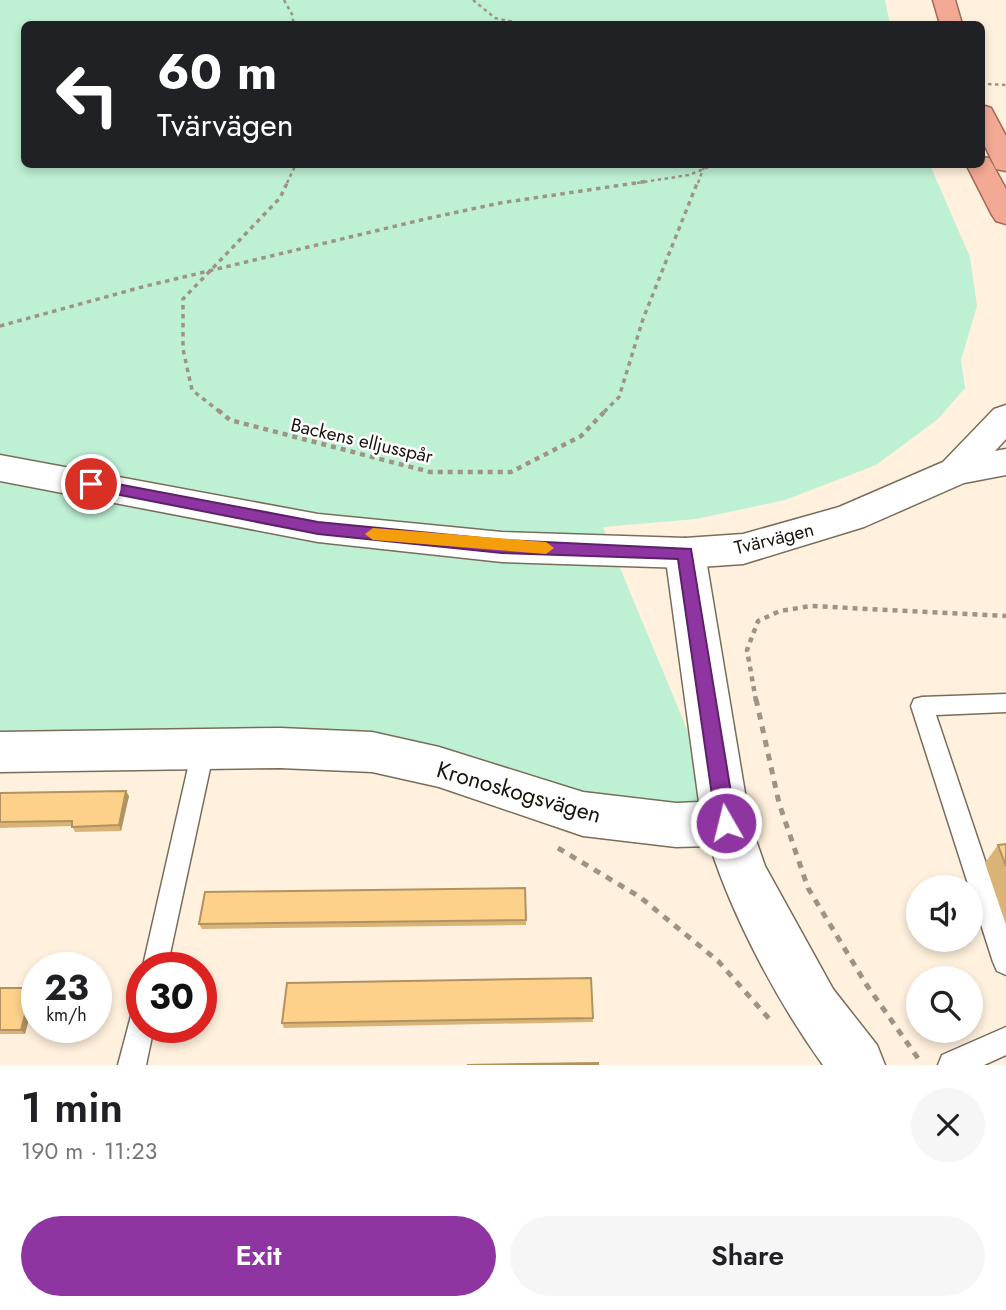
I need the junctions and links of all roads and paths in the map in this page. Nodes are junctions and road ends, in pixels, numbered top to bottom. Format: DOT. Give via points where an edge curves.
graph roads {
  1 [pos="284,0"];
  2 [pos="473,0"];
  3 [pos="944,0"];
  4 [pos="293,21"];
  5 [pos="504,21"];
  6 [pos="950,21"];
  7 [pos="988,84"];
  8 [pos="1006,85"];
  9 [pos="985,119"];
  10 [pos="1006,163"];
  11 [pos="294,168"];
  12 [pos="703,168"];
  13 [pos="708,168"];
  14 [pos="981,168"];
  15 [pos="702,171"];
  16 [pos="1006,215"];
  17 [pos="208,272"];
  18 [pos="0,326"];
  19 [pos="1006,416"];
  20 [pos="1006,462"];
  21 [pos="0,468"];
  22 [pos="956,471"];
  23 [pos="685,553"];
  24 [pos="1006,616"];
  25 [pos="1006,703"];
  26 [pos="203,750"];
  27 [pos="0,752"];
  28 [pos="726,823"];
  29 [pos="550,844"];
  30 [pos="158,952"];
  31 [pos="1006,962"];
  32 [pos="777,1028"];
  33 [pos="1006,1041"];
  34 [pos="137,1043"];
  35 [pos="132,1065"];
  36 [pos="857,1065"];
  37 [pos="923,1065"];
  38 [pos="951,1065"];
  1 -- 4 [label="path"];
  2 -- 5 [label="path" via="482,12"];
  3 -- 6 [label="highway"];
  7 -- 8 [label="path"];
  9 -- 10 [label="highway"];
  11 -- 17 [label="path, Backens elljusspår" via="281,198"];
  12 -- 15 [label="path, Backens elljusspår"];
  13 -- 15 [label="path"];
  14 -- 16 [label="highway"];
  15 -- 17 [label="path" via="500,203"];
  15 -- 17 [label="path, Backens elljusspår" via="643,319 619,397 581,436 511,472 430,472 230,420 192,390 183,349 183,299"];
  17 -- 18 [label="path"];
  19 -- 22 [label="street, Tvärvägen"];
  20 -- 22 [label="street, Tvärvägen"];
  21 -- 23 [label="street, Tvärvägen" via="318,528 502,547"];
  22 -- 23 [label="street, Tvärvägen" via="851,517 743,549"];
  23 -- 28 [label="street"];
  24 -- 37 [label="path" via="811,606 780,611 758,621 747,650 768,763 808,888 866,984"];
  25 -- 31 [label="lane" via="922,706"];
  26 -- 27 [label="street, Kronoskogsvägen"];
  26 -- 28 [label="street, Kronoskogsvägen" via="372,752 439,767 583,814 676,825"];
  26 -- 30 [label="lane"];
  28 -- 36 [label="street" via="744,876 814,1008"];
  29 -- 32 [label="path" via="640,897 718,961"];
  33 -- 38 [label="lane"];
  34 -- 35 [label="lane"];
}
